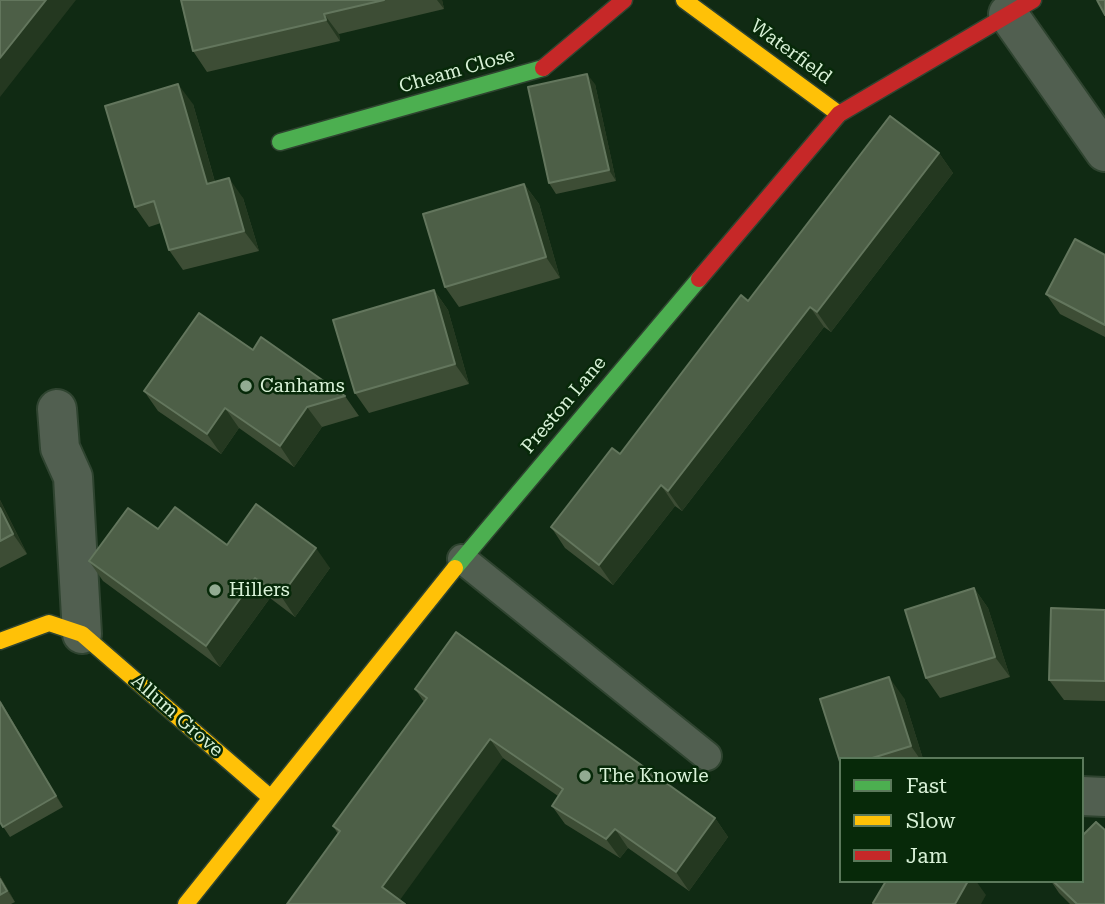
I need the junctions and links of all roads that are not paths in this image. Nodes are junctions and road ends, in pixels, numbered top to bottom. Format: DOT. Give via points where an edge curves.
graph roads {
  1 [pos="624,0"];
  2 [pos="684,0"];
  3 [pos="1021,7"];
  4 [pos="839,114"];
  5 [pos="280,142"];
  6 [pos="1105,152"];
  7 [pos="57,409"];
  8 [pos="462,559"];
  9 [pos="82,634"];
  10 [pos="0,641"];
  11 [pos="707,756"];
  12 [pos="1084,796"];
  13 [pos="1105,797"];
  14 [pos="271,798"];
  15 [pos="186,904"];
  1 -- 5 [label="street, Cheam Close" via="542,69"];
  2 -- 4 [label="street, Waterfield"];
  3 -- 4 [label="street, Preston Lane"];
  3 -- 6 [label="street"];
  4 -- 8 [label="street, Preston Lane"];
  7 -- 9 [label="street" via="60,447 73,477"];
  8 -- 11 [label="lane"];
  8 -- 14 [label="street, Preston Lane"];
  9 -- 10 [label="street, Allum Grove" via="49,624"];
  9 -- 14 [label="street, Allum Grove"];
  12 -- 13 [label="street"];
  14 -- 15 [label="street, Preston Lane"];
}
